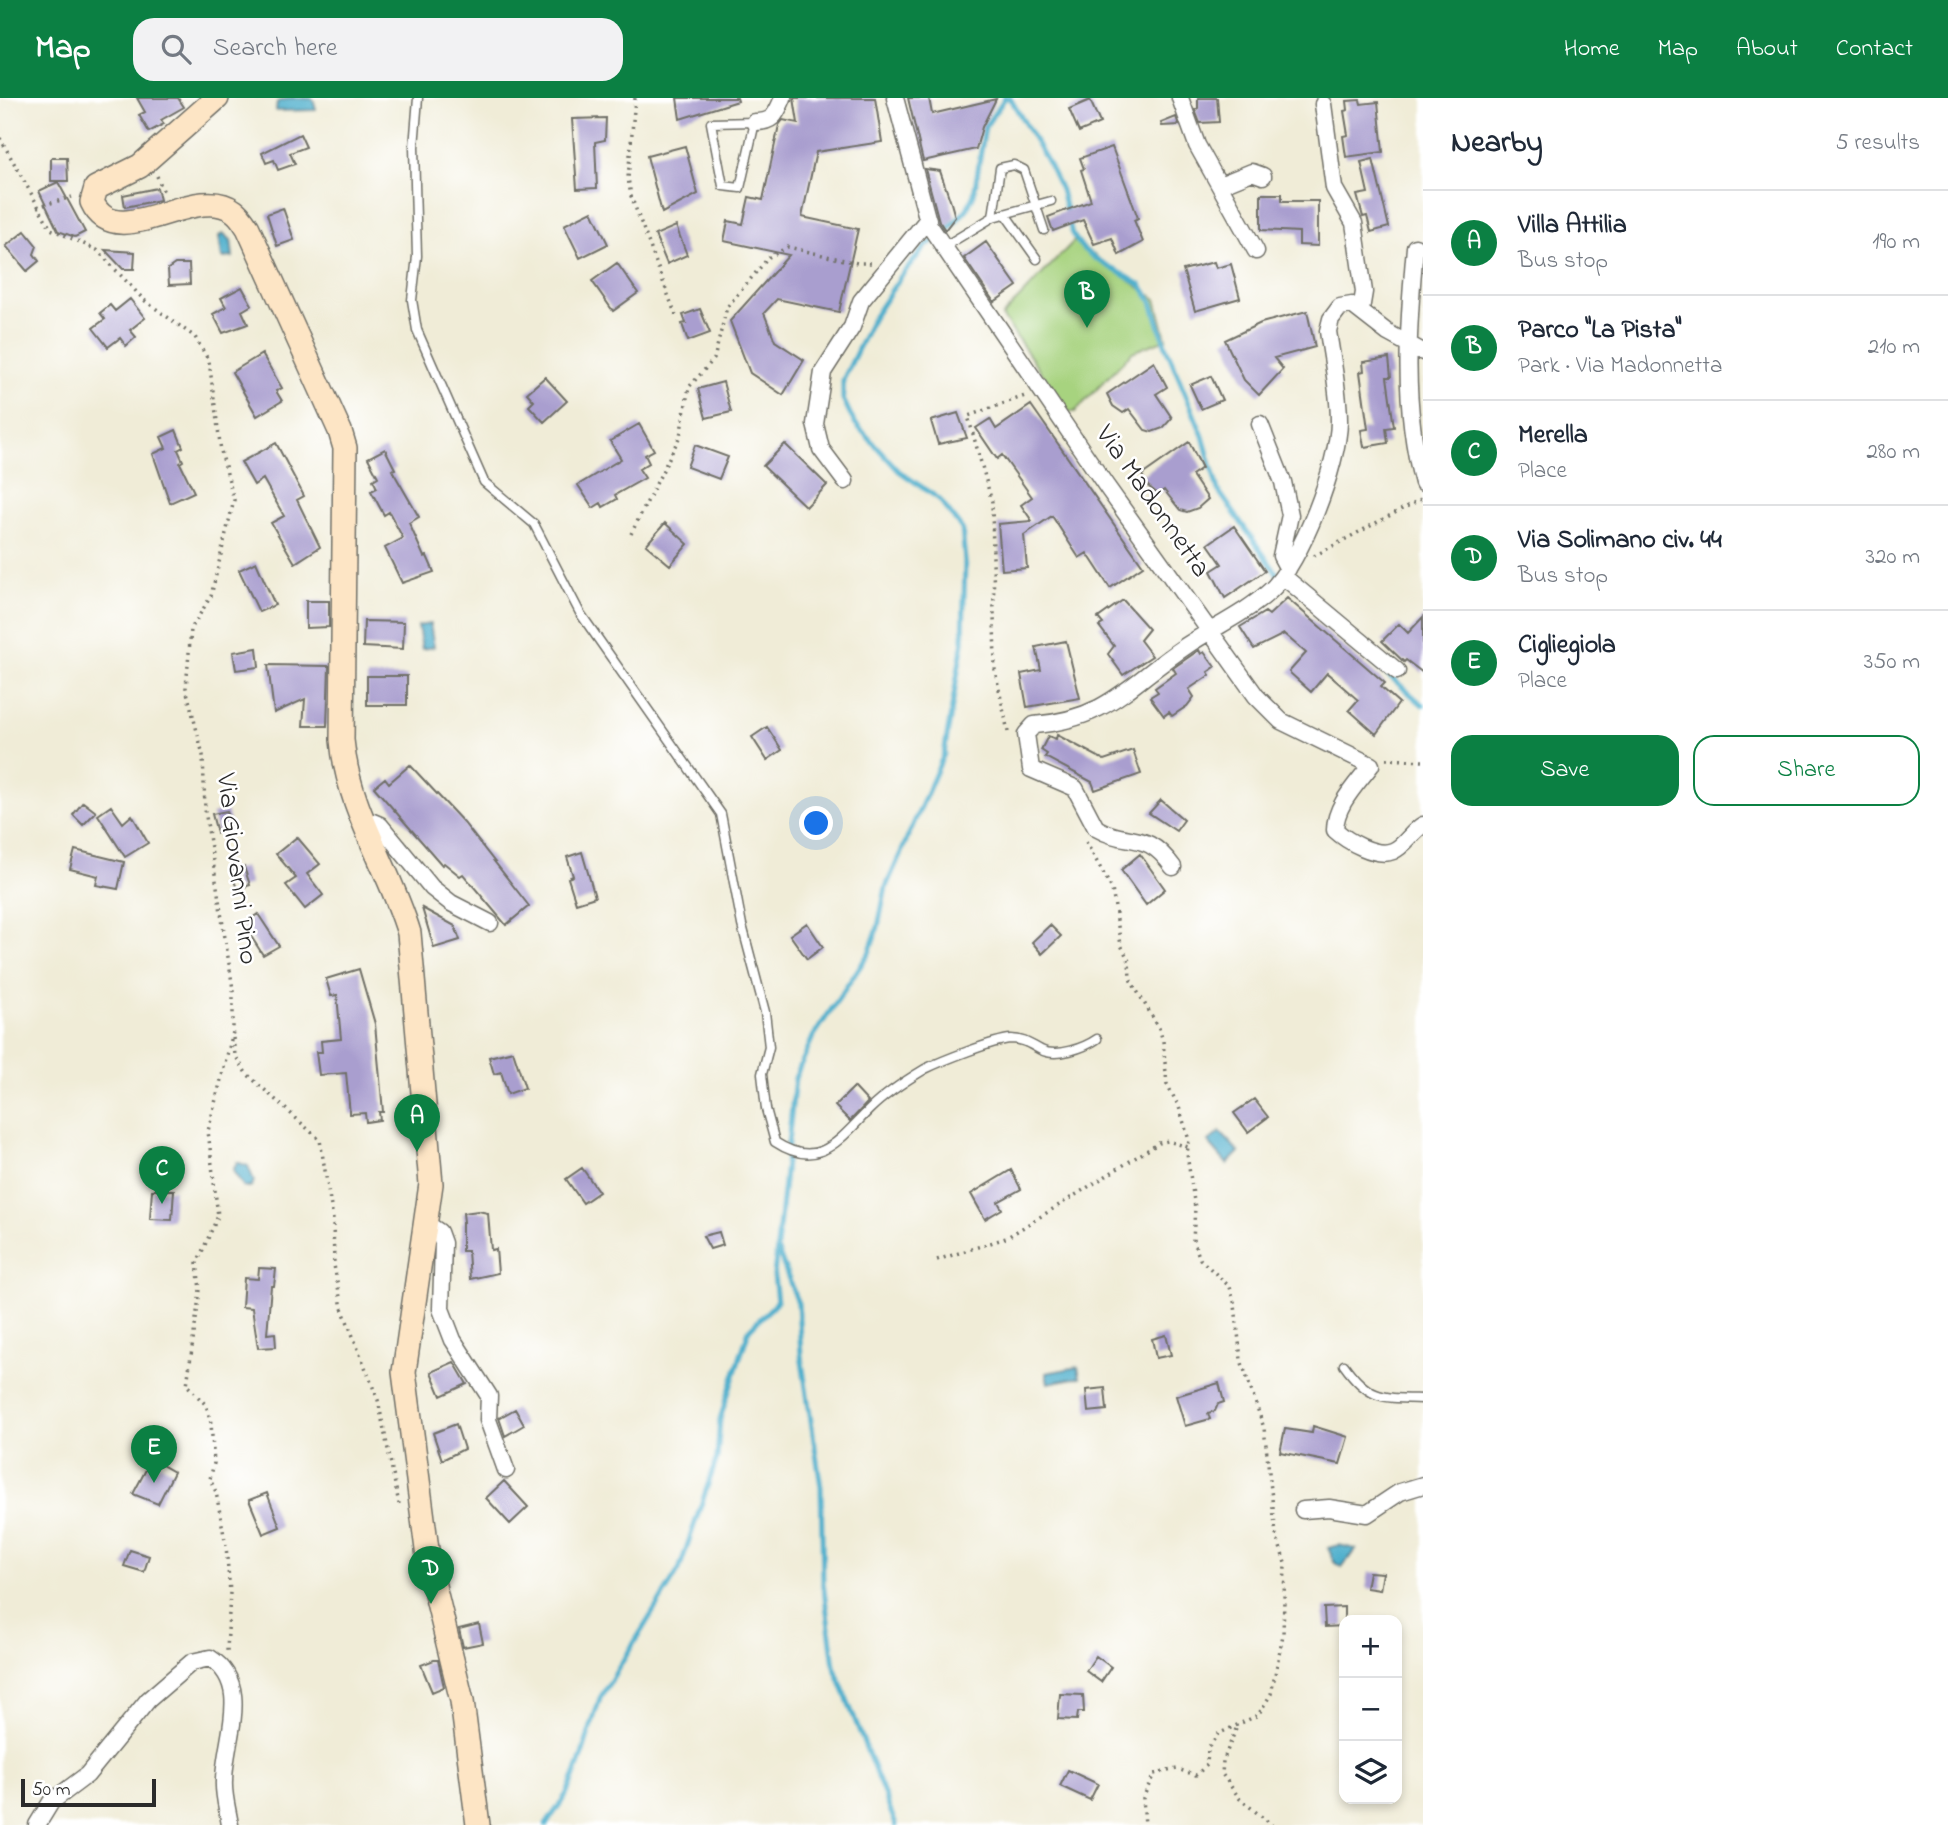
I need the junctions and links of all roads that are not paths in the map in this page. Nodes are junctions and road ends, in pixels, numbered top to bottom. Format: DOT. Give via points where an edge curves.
graph roads {
  1 [pos="217,98"];
  2 [pos="418,98"];
  3 [pos="783,98"];
  4 [pos="895,98"];
  5 [pos="1180,98"];
  6 [pos="1323,104"];
  7 [pos="755,122"];
  8 [pos="1263,176"];
  9 [pos="1220,185"];
  10 [pos="1051,201"];
  11 [pos="1036,205"];
  12 [pos="1005,214"];
  13 [pos="993,217"];
  14 [pos="928,222"];
  15 [pos="1044,230"];
  16 [pos="945,246"];
  17 [pos="1415,247"];
  18 [pos="1256,251"];
  19 [pos="1037,259"];
  20 [pos="1361,310"];
  21 [pos="1416,348"];
  22 [pos="1260,424"];
  23 [pos="845,481"];
  24 [pos="1423,484"];
  25 [pos="1286,573"];
  26 [pos="1211,631"];
  27 [pos="1396,671"];
  28 [pos="364,824"];
  29 [pos="1423,825"];
  30 [pos="1173,867"];
  31 [pos="490,923"];
  32 [pos="1097,1039"];
  33 [pos="427,1224"];
  34 [pos="1345,1365"];
  35 [pos="1423,1399"];
  36 [pos="506,1470"];
  37 [pos="1423,1485"];
  38 [pos="1303,1510"];
  39 [pos="37,1825"];
  40 [pos="230,1825"];
  41 [pos="478,1825"];
  1 -- 28 [label="street" via="132,172 102,184 92,196 97,214 118,224 202,205 221,205 241,217 340,431 347,470 342,740 345,774"];
  2 -- 32 [label="lane" via="414,147 417,256 412,300 417,330 484,482 534,524 580,613 721,814 766,1019 769,1047 762,1074 775,1143 788,1151 809,1154 827,1150 890,1091 938,1062 1010,1039 1027,1041 1044,1052 1083,1048"];
  3 -- 7 [label="street" via="775,116 768,122"];
  4 -- 14 [label="street"];
  5 -- 9 [label="street"];
  6 -- 20 [label="street" via="1334,188 1354,223 1364,292"];
  7 -- 7 [label="lane" via="710,123 723,186 740,188"];
  8 -- 9 [label="street" via="1252,172"];
  9 -- 18 [label="street"];
  10 -- 11 [label="lane"];
  11 -- 12 [label="lane"];
  11 -- 13 [label="lane" via="1024,170 1014,165 1000,168"];
  11 -- 15 [label="lane"];
  12 -- 13 [label="lane"];
  12 -- 19 [label="lane"];
  13 -- 16 [label="lane"];
  14 -- 16 [label="street, Via Madonnetta"];
  14 -- 23 [label="street" via="861,301 852,327 823,372 815,424 821,449"];
  16 -- 26 [label="street, Via Madonnetta" via="1107,487"];
  17 -- 21 [label="street" via="1408,325"];
  20 -- 21 [label="street" via="1388,333"];
  20 -- 25 [label="street" via="1352,305 1340,307 1331,319 1328,331 1339,421 1333,466"];
  21 -- 24 [label="street" via="1406,360"];
  22 -- 25 [label="street" via="1283,482 1290,515 1281,556"];
  25 -- 26 [label="street" via="1268,593"];
  25 -- 27 [label="street"];
  26 -- 29 [label="street, Via Madonnetta" via="1268,710 1281,721 1371,765 1341,806 1335,830 1384,853 1394,851"];
  26 -- 30 [label="street" via="1089,715 1067,723 1034,725 1026,734 1031,769 1075,788 1096,828 1149,842"];
  28 -- 31 [label="street" via="380,825 432,888"];
  28 -- 33 [label="street" via="409,933 429,1143"];
  33 -- 36 [label="street" via="439,1232 443,1243 441,1308 453,1340 489,1396 488,1420"];
  33 -- 41 [label="street" via="404,1372 429,1565 456,1667"];
  34 -- 35 [label="lane" via="1360,1387 1371,1394"];
  37 -- 38 [label="street" via="1400,1492 1367,1514 1329,1508"];
  39 -- 40 [label="street" via="51,1802 87,1775 148,1700 192,1662 210,1658 223,1667 232,1687 223,1781"];
}
